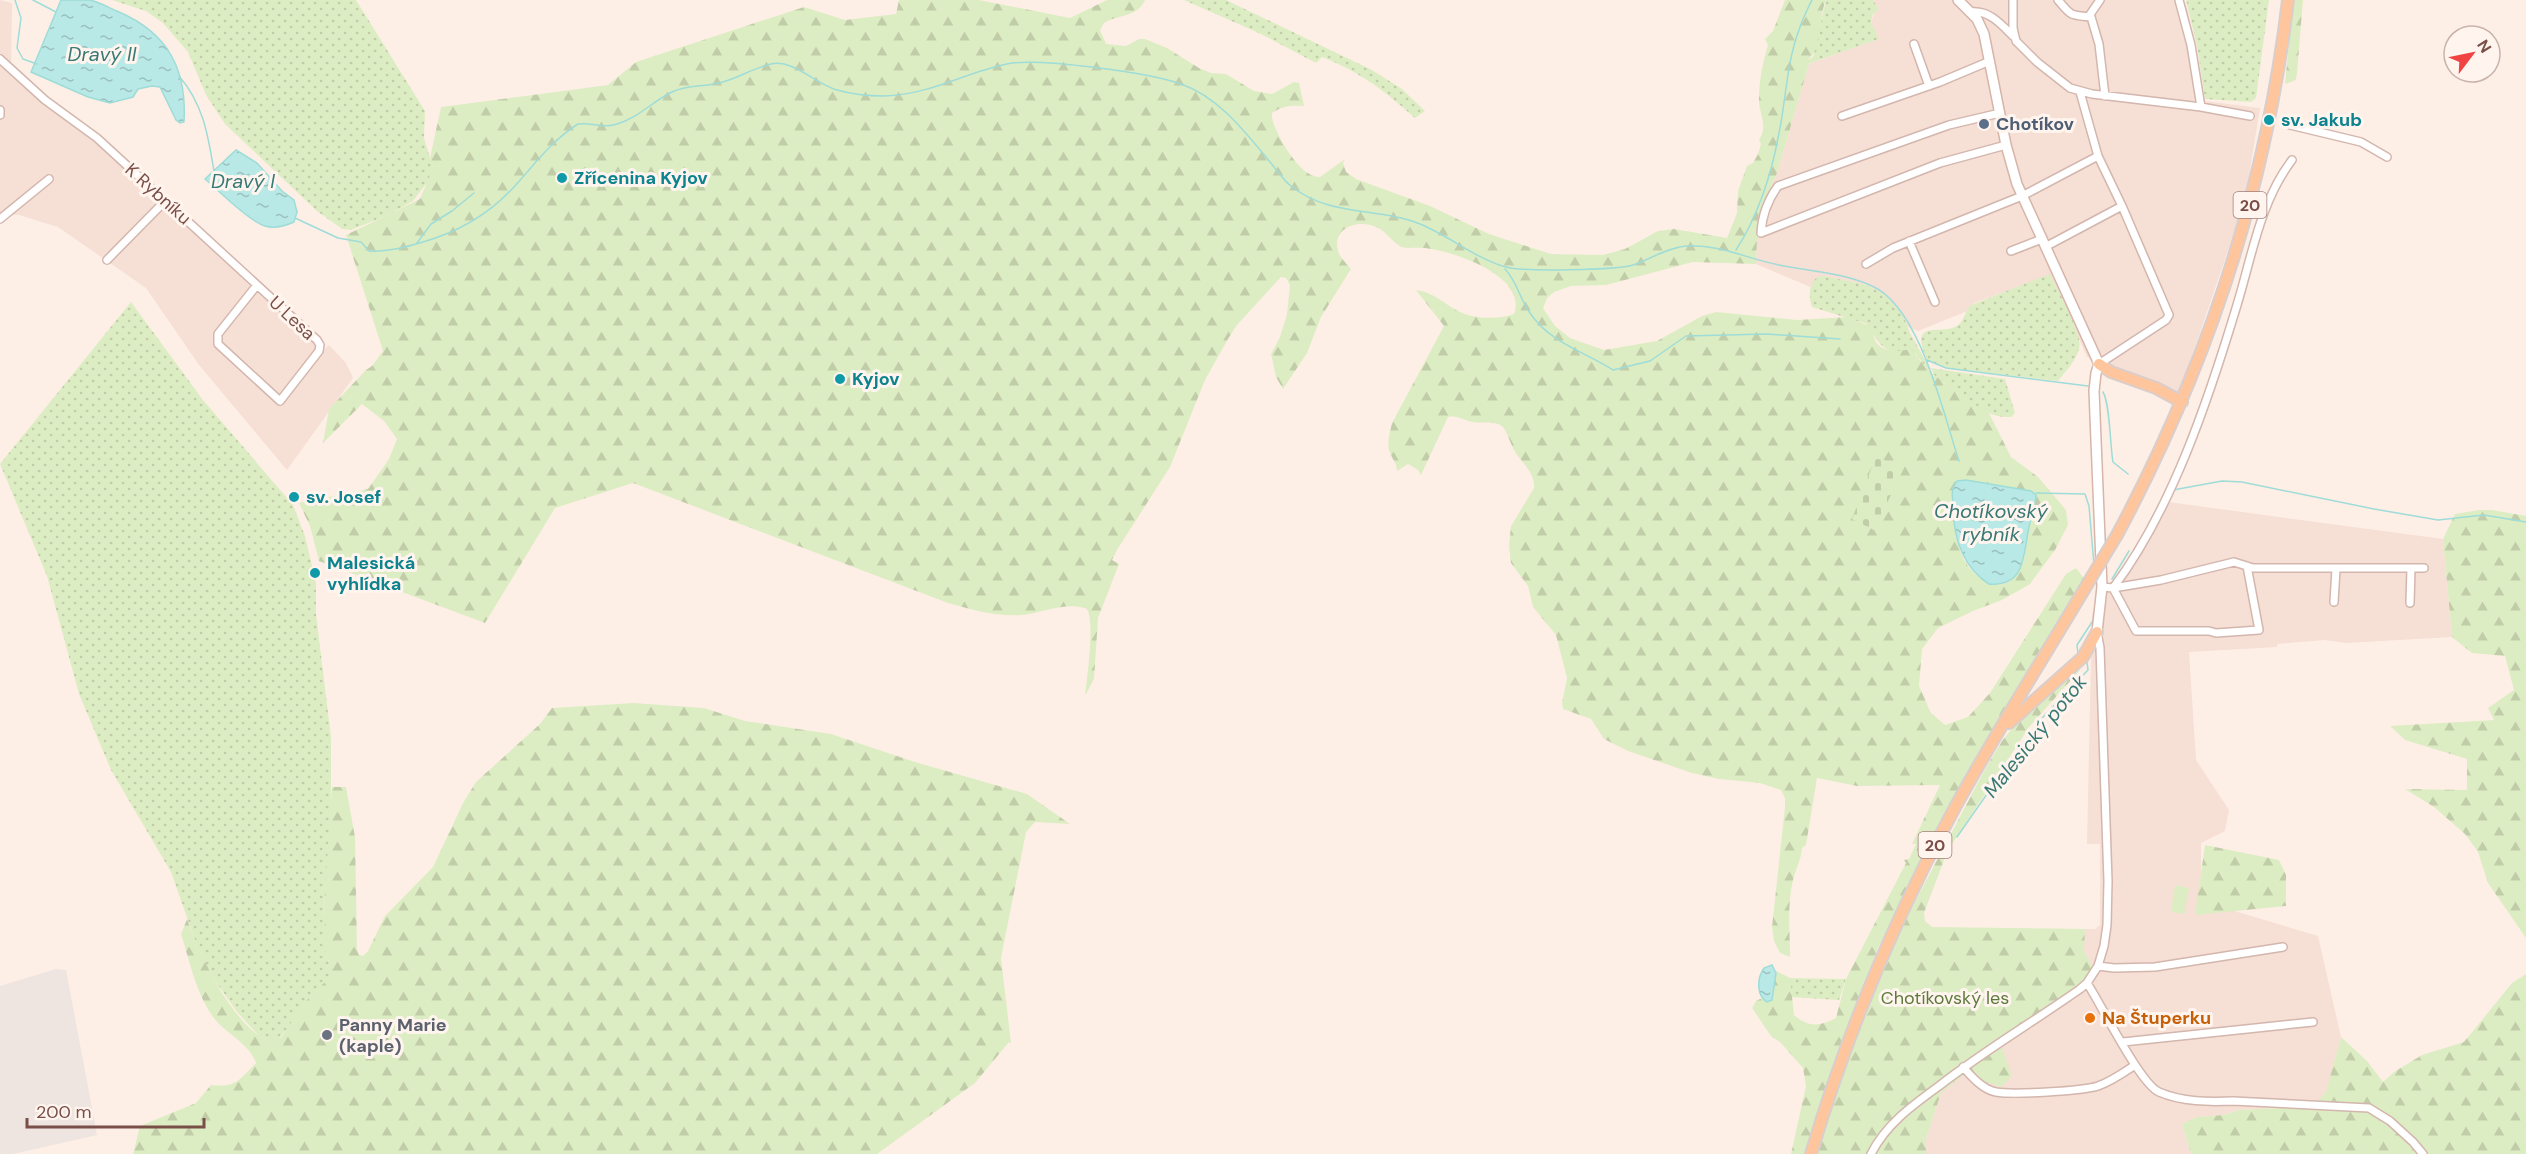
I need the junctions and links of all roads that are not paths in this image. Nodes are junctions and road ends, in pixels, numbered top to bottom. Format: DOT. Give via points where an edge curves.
graph roads {
  1 [pos="1958,0"];
  2 [pos="2013,0"];
  3 [pos="2058,0"];
  4 [pos="2100,0"];
  5 [pos="2179,0"];
  6 [pos="2288,0"];
  7 [pos="1971,12"];
  8 [pos="2089,16"];
  9 [pos="2013,36"];
  10 [pos="1914,44"];
  11 [pos="0,59"];
  12 [pos="1990,62"];
  13 [pos="1929,86"];
  14 [pos="2080,92"];
  15 [pos="2105,96"];
  16 [pos="2201,107"];
  17 [pos="2000,113"];
  18 [pos="1842,116"];
  19 [pos="2250,116"];
  20 [pos="2290,125"];
  21 [pos="2006,145"];
  22 [pos="2098,156"];
  23 [pos="2387,157"];
  24 [pos="2292,160"];
  25 [pos="49,179"];
  26 [pos="2022,196"];
  27 [pos="165,201"];
  28 [pos="2122,206"];
  29 [pos="0,219"];
  30 [pos="1909,241"];
  31 [pos="2043,243"];
  32 [pos="2011,251"];
  33 [pos="116,252"];
  34 [pos="123,258"];
  35 [pos="107,260"];
  36 [pos="1866,264"];
  37 [pos="257,285"];
  38 [pos="1935,302"];
  39 [pos="2099,364"];
  40 [pos="2182,402"];
  41 [pos="2247,566"];
  42 [pos="2336,568"];
  43 [pos="2410,568"];
  44 [pos="2424,568"];
  45 [pos="2102,587"];
  46 [pos="2113,588"];
  47 [pos="2334,602"];
  48 [pos="2410,603"];
  49 [pos="2097,632"];
  50 [pos="1992,744"];
  51 [pos="2283,946"];
  52 [pos="2098,966"];
  53 [pos="2087,982"];
  54 [pos="2313,1022"];
  55 [pos="2123,1042"];
  56 [pos="2135,1065"];
  57 [pos="1963,1067"];
  58 [pos="1811,1154"];
  59 [pos="1871,1154"];
  60 [pos="2422,1154"];
  1 -- 7 [label="street"];
  2 -- 9 [label="street"];
  3 -- 8 [label="street" via="2070,14 2078,18"];
  4 -- 8 [label="street"];
  5 -- 16 [label="street" via="2192,45"];
  6 -- 40 [label="main road, 20" via="2270,119 2246,220 2215,319"];
  7 -- 9 [label="street" via="1990,16"];
  7 -- 12 [label="street" via="1984,34"];
  8 -- 15 [label="street" via="2099,45"];
  9 -- 14 [label="street" via="2037,62"];
  10 -- 13 [label="street"];
  11 -- 27 [label="street, K Rybníku"];
  12 -- 13 [label="street"];
  12 -- 17 [label="street"];
  13 -- 18 [label="street"];
  14 -- 15 [label="street"];
  14 -- 22 [label="street"];
  15 -- 16 [label="street"];
  16 -- 19 [label="street"];
  17 -- 21 [label="street"];
  17 -- 21 [label="street" via="1948,125 1778,186 1762,215 1761,232 1940,163"];
  20 -- 23 [label="street" via="2361,142"];
  21 -- 26 [label="street"];
  22 -- 26 [label="street"];
  22 -- 28 [label="street"];
  24 -- 46 [label="street" via="2261,216 2218,365 2169,489 2128,568"];
  25 -- 29 [label="street"];
  26 -- 30 [label="street"];
  26 -- 31 [label="street"];
  27 -- 33 [label="street"];
  27 -- 37 [label="street, K Rybníku"];
  28 -- 31 [label="street"];
  28 -- 39 [label="street" via="2169,315"];
  30 -- 36 [label="street"];
  30 -- 38 [label="street"];
  31 -- 32 [label="street"];
  31 -- 39 [label="street"];
  33 -- 34 [label="street"];
  33 -- 35 [label="street"];
  37 -- 37 [label="street, U Lesa" via="218,334 219,344 280,401 320,345"];
  39 -- 40 [label="main road"];
  39 -- 45 [label="street" via="2094,392"];
  40 -- 50 [label="main road, 20, bridge" via="2117,534"];
  41 -- 42 [label="street"];
  41 -- 46 [label="street" via="2234,562"];
  41 -- 46 [label="street" via="2259,630 2136,631"];
  42 -- 43 [label="street"];
  42 -- 47 [label="street"];
  43 -- 44 [label="street"];
  43 -- 48 [label="street"];
  45 -- 46 [label="street"];
  45 -- 49 [label="street"];
  49 -- 50 [label="main road" via="2084,657 2019,713"];
  49 -- 52 [label="street" via="2108,880 2104,946"];
  50 -- 58 [label="main road, 20" via="1932,851 1885,950 1840,1063"];
  51 -- 52 [label="street" via="2155,967"];
  52 -- 53 [label="street"];
  53 -- 55 [label="street"];
  53 -- 57 [label="street"];
  54 -- 55 [label="street"];
  55 -- 56 [label="street"];
  56 -- 57 [label="street" via="2088,1088 2025,1092 1994,1092 1974,1080"];
  56 -- 60 [label="street" via="2157,1091 2190,1100 2368,1108 2397,1128"];
  57 -- 59 [label="street" via="1896,1120"];
}
